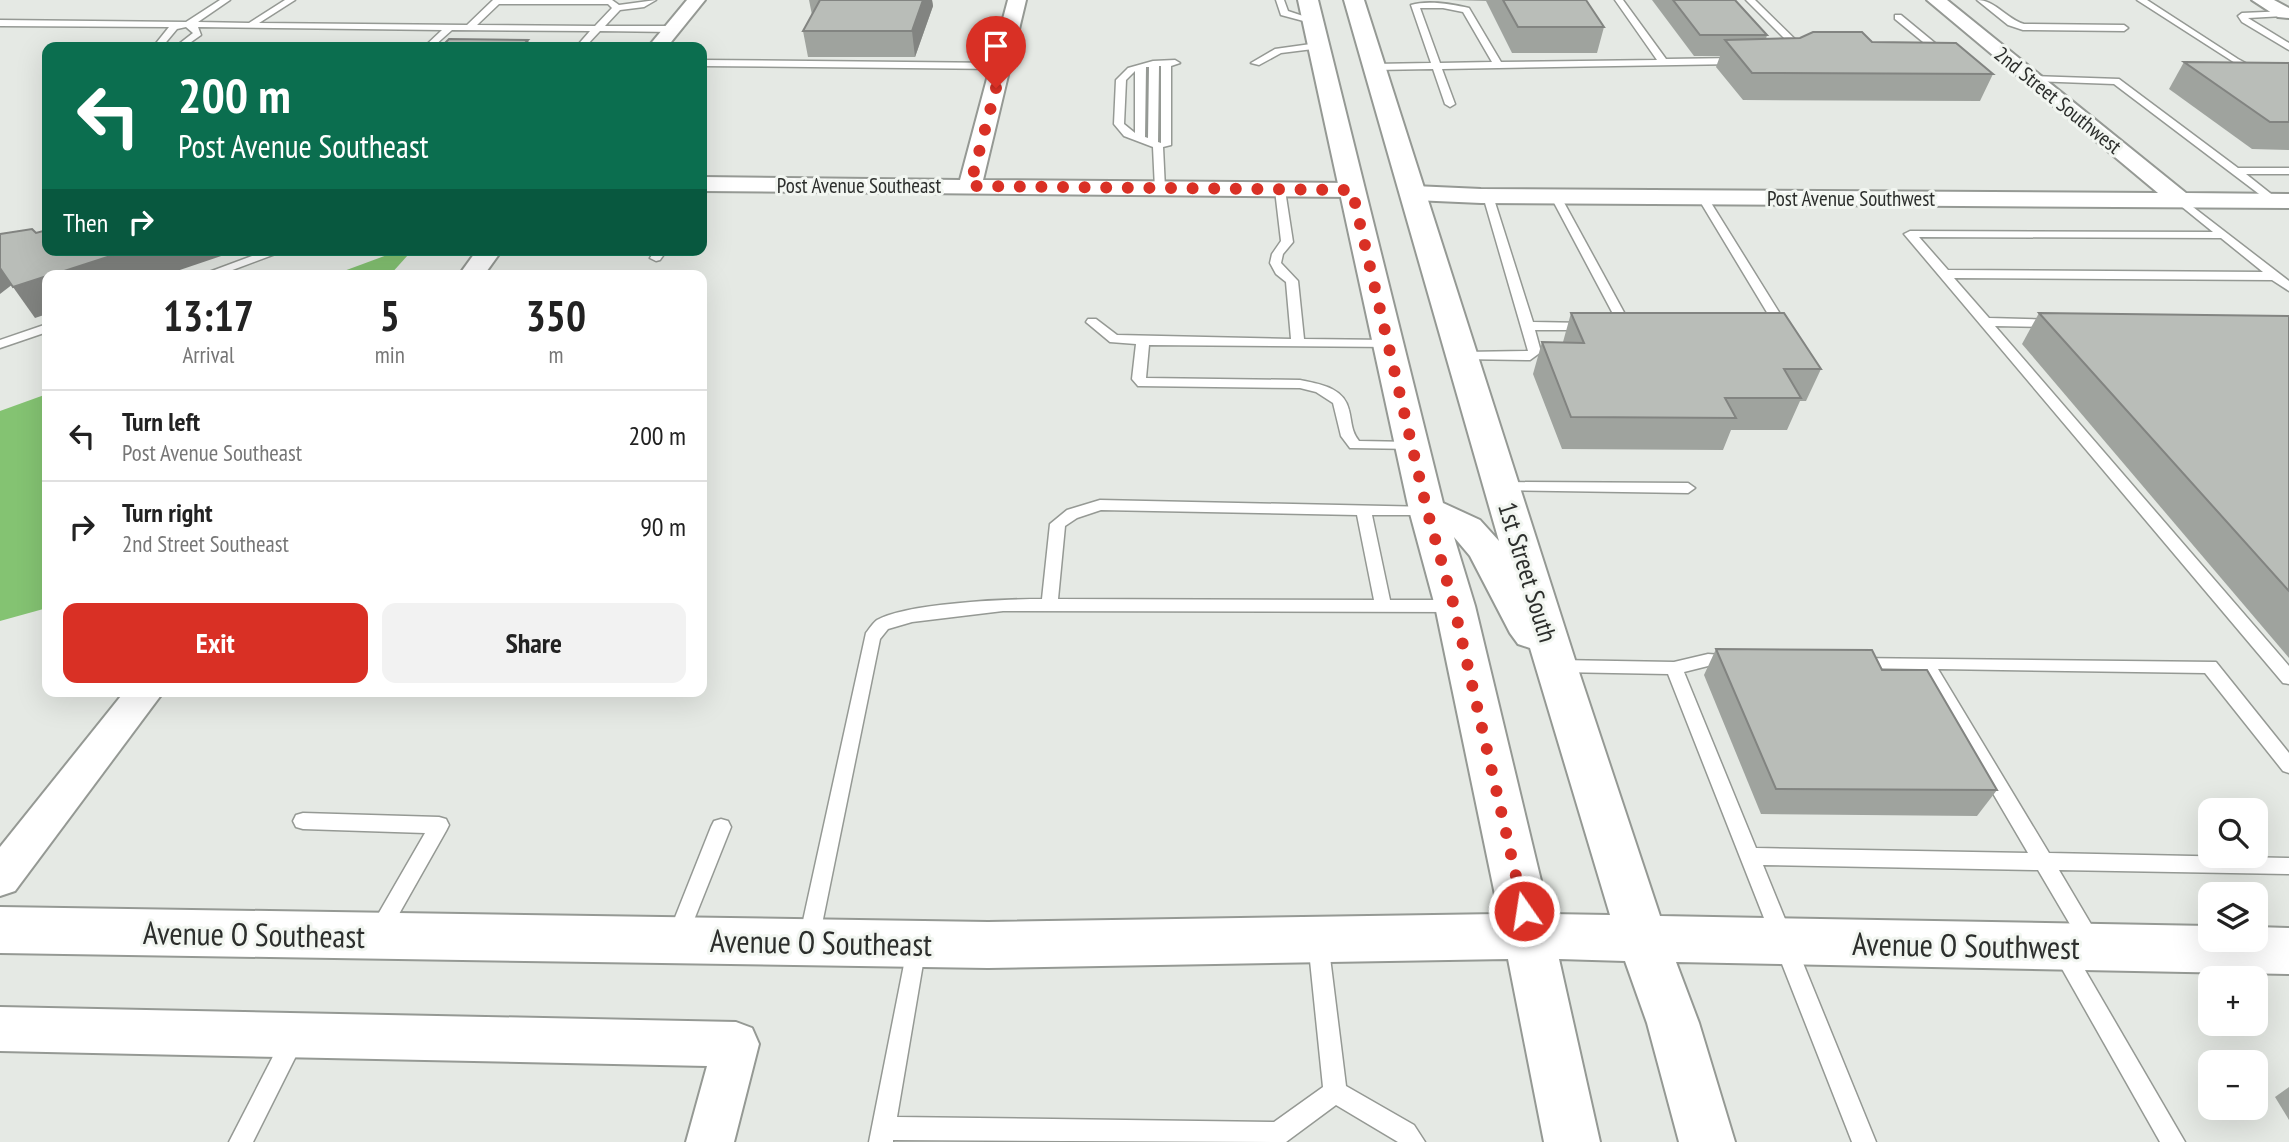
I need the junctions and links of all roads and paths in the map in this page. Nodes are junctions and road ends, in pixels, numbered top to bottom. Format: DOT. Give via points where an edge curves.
graph roads {
  1 [pos="226,0"];
  2 [pos="291,0"];
  3 [pos="497,0"];
  4 [pos="652,0"];
  5 [pos="696,0"];
  6 [pos="1017,0"];
  7 [pos="1280,0"];
  8 [pos="1354,0"];
  9 [pos="1619,0"];
  10 [pos="1750,0"];
  11 [pos="1936,0"];
  12 [pos="1981,0"];
  13 [pos="2141,0"];
  14 [pos="2261,0"];
  15 [pos="558,1"];
  16 [pos="1415,3"];
  17 [pos="617,8"];
  18 [pos="2286,13"];
  19 [pos="1898,17"];
  20 [pos="1312,22"];
  21 [pos="0,23"];
  22 [pos="190,24"];
  23 [pos="251,25"];
  24 [pos="450,27"];
  25 [pos="469,27"];
  26 [pos="597,28"];
  27 [pos="2124,28"];
  28 [pos="673,29"];
  29 [pos="161,42"];
  30 [pos="185,42"];
  31 [pos="434,42"];
  32 [pos="584,42"];
  33 [pos="661,42"];
  34 [pos="2289,47"];
  35 [pos="1801,52"];
  36 [pos="1812,53"];
  37 [pos="1916,55"];
  38 [pos="1790,58"];
  39 [pos="1743,61"];
  40 [pos="1663,62"];
  41 [pos="707,63"];
  42 [pos="1154,64"];
  43 [pos="1256,64"];
  44 [pos="1498,64"];
  45 [pos="1002,66"];
  46 [pos="1140,66"];
  47 [pos="1436,66"];
  48 [pos="1374,67"];
  49 [pos="2289,73"];
  50 [pos="2032,79"];
  51 [pos="1450,104"];
  52 [pos="1140,140"];
  53 [pos="1159,144"];
  54 [pos="2236,171"];
  55 [pos="2289,171"];
  56 [pos="707,184"];
  57 [pos="970,186"];
  58 [pos="1160,188"];
  59 [pos="1280,190"];
  60 [pos="1352,190"];
  61 [pos="1414,193"];
  62 [pos="1488,196"];
  63 [pos="1556,197"];
  64 [pos="1703,198"];
  65 [pos="2180,200"];
  66 [pos="2282,201"];
  67 [pos="2223,235"];
  68 [pos="263,256"];
  69 [pos="485,256"];
  70 [pos="222,270"];
  71 [pos="475,270"];
  72 [pos="1944,274"];
  73 [pos="2275,276"];
  74 [pos="2289,287"];
  75 [pos="1092,322"];
  76 [pos="1985,322"];
  77 [pos="2068,323"];
  78 [pos="1528,326"];
  79 [pos="1598,327"];
  80 [pos="1612,327"];
  81 [pos="42,330"];
  82 [pos="1761,330"];
  83 [pos="1143,341"];
  84 [pos="1298,343"];
  85 [pos="0,344"];
  86 [pos="1389,344"];
  87 [pos="1464,356"];
  88 [pos="1412,446"];
  89 [pos="1502,487"];
  90 [pos="1688,488"];
  91 [pos="1364,510"];
  92 [pos="1427,510"];
  93 [pos="1049,605"];
  94 [pos="1383,606"];
  95 [pos="1454,606"];
  96 [pos="1749,660"];
  97 [pos="1844,662"];
  98 [pos="1926,663"];
  99 [pos="1556,666"];
  100 [pos="1674,668"];
  101 [pos="2289,678"];
  102 [pos="141,697"];
  103 [pos="2289,766"];
  104 [pos="303,821"];
  105 [pos="721,827"];
  106 [pos="1749,856"];
  107 [pos="2043,861"];
  108 [pos="2289,866"];
  109 [pos="0,878"];
  110 [pos="0,930"];
  111 [pos="376,936"];
  112 [pos="1530,936"];
  113 [pos="1642,938"];
  114 [pos="676,940"];
  115 [pos="1318,940"];
  116 [pos="1784,941"];
  117 [pos="808,942"];
  118 [pos="916,943"];
  119 [pos="2077,947"];
  120 [pos="2289,951"];
  121 [pos="0,1029"];
  122 [pos="295,1034"];
  123 [pos="1335,1092"];
  124 [pos="883,1135"];
  125 [pos="1275,1138"];
  126 [pos="241,1142"];
  127 [pos="710,1142"];
  128 [pos="1413,1142"];
  129 [pos="1572,1142"];
  130 [pos="1707,1142"];
  131 [pos="1864,1142"];
  132 [pos="2172,1142"];
  1 -- 22 [label="lane"];
  2 -- 23 [label="lane"];
  3 -- 15 [label="lane"];
  3 -- 25 [label="lane"];
  4 -- 17 [label="lane"];
  5 -- 28 [label="street"];
  6 -- 45 [label="street"];
  7 -- 20 [label="lane" via="1284,13"];
  8 -- 48 [label="main road, 1st Street South"];
  9 -- 40 [label="lane"];
  10 -- 35 [label="lane"];
  11 -- 50 [label="street, 2nd Street Southwest"];
  12 -- 27 [label="lane" via="2023,27"];
  13 -- 49 [label="lane" via="2235,61 2261,71"];
  14 -- 18 [label="street"];
  15 -- 17 [label="lane" via="610,2"];
  16 -- 44 [label="lane" via="1466,10"];
  16 -- 47 [label="lane"];
  17 -- 26 [label="lane"];
  18 -- 34 [label="lane" via="2242,16"];
  19 -- 37 [label="lane" via="1939,54"];
  20 -- 43 [label="lane"];
  20 -- 60 [label="main road"];
  21 -- 22 [label="lane"];
  22 -- 23 [label="lane"];
  22 -- 29 [label="lane" via="174,27"];
  22 -- 30 [label="lane" via="198,33"];
  23 -- 24 [label="lane"];
  24 -- 25 [label="lane"];
  24 -- 31 [label="lane"];
  25 -- 26 [label="lane"];
  26 -- 28 [label="lane"];
  26 -- 32 [label="lane"];
  28 -- 33 [label="street"];
  35 -- 36 [label="lane"];
  35 -- 38 [label="lane"];
  39 -- 40 [label="lane"];
  40 -- 44 [label="lane"];
  41 -- 45 [label="lane"];
  42 -- 46 [label="lane"];
  42 -- 53 [label="lane"];
  42 -- 53 [label="lane" via="1170,63"];
  44 -- 47 [label="lane"];
  45 -- 57 [label="street"];
  46 -- 52 [label="lane"];
  46 -- 52 [label="lane" via="1121,80 1119,124"];
  47 -- 48 [label="lane"];
  47 -- 51 [label="lane"];
  48 -- 61 [label="main road, 1st Street South"];
  50 -- 54 [label="lane" via="2116,81"];
  50 -- 65 [label="street, 2nd Street Southwest"];
  52 -- 53 [label="lane"];
  53 -- 58 [label="lane"];
  54 -- 55 [label="lane"];
  54 -- 66 [label="lane"];
  56 -- 57 [label="street, Post Avenue Southeast"];
  57 -- 58 [label="street, Post Avenue Southeast"];
  58 -- 59 [label="street, Post Avenue Southeast"];
  59 -- 60 [label="street, Post Avenue Southeast"];
  59 -- 84 [label="lane" via="1287,243 1277,252 1275,262 1278,271 1292,281"];
  60 -- 86 [label="main road"];
  61 -- 62 [label="street, Post Avenue Southwest"];
  61 -- 87 [label="main road, 1st Street South"];
  62 -- 63 [label="street, Post Avenue Southwest"];
  62 -- 78 [label="lane"];
  63 -- 64 [label="street, Post Avenue Southwest"];
  63 -- 80 [label="lane" via="1633,328"];
  64 -- 65 [label="street, Post Avenue Southwest"];
  64 -- 82 [label="lane" via="1781,325"];
  65 -- 66 [label="street, Post Avenue Southwest"];
  65 -- 67 [label="lane"];
  67 -- 72 [label="lane" via="1910,234"];
  67 -- 73 [label="lane"];
  68 -- 70 [label="lane"];
  69 -- 71 [label="street"];
  72 -- 73 [label="lane"];
  72 -- 76 [label="lane"];
  73 -- 74 [label="lane"];
  75 -- 83 [label="lane" via="1114,339"];
  76 -- 77 [label="lane"];
  76 -- 101 [label="lane"];
  78 -- 79 [label="lane"];
  78 -- 87 [label="lane" via="1535,352 1531,356"];
  81 -- 85 [label="lane"];
  83 -- 84 [label="lane"];
  83 -- 88 [label="lane" via="1139,380 1143,383 1321,387 1336,396 1355,445"];
  84 -- 86 [label="lane"];
  86 -- 88 [label="main road"];
  87 -- 89 [label="main road, 1st Street South"];
  88 -- 92 [label="main road"];
  89 -- 90 [label="lane"];
  89 -- 99 [label="main road, 1st Street South"];
  91 -- 92 [label="lane"];
  91 -- 93 [label="lane" via="1100,505 1058,524"];
  91 -- 94 [label="lane"];
  92 -- 95 [label="main road"];
  92 -- 99 [label="main road" via="1458,522 1478,538 1521,621"];
  93 -- 94 [label="lane"];
  93 -- 117 [label="lane" via="1003,605 912,616 882,625 872,637"];
  94 -- 95 [label="lane"];
  95 -- 112 [label="main road"];
  96 -- 100 [label="lane" via="1708,660"];
  97 -- 98 [label="lane"];
  98 -- 103 [label="lane" via="2210,667"];
  98 -- 107 [label="lane"];
  99 -- 100 [label="lane"];
  99 -- 113 [label="main road, 1st Street South"];
  100 -- 106 [label="lane"];
  102 -- 109 [label="street"];
  104 -- 111 [label="lane" via="439,825"];
  105 -- 114 [label="lane"];
  106 -- 107 [label="lane"];
  106 -- 116 [label="lane"];
  107 -- 108 [label="lane"];
  107 -- 119 [label="lane"];
  110 -- 111 [label="main road, Avenue O Southeast"];
  111 -- 114 [label="main road, Avenue O Southeast"];
  112 -- 113 [label="main road, Avenue O Southeast"];
  112 -- 115 [label="main road, Avenue O Southeast"];
  112 -- 129 [label="main road"];
  113 -- 116 [label="main road, Avenue O Southwest"];
  113 -- 130 [label="main road, 1st Street South" via="1673,1023"];
  114 -- 117 [label="main road, Avenue O Southeast"];
  115 -- 118 [label="main road, Avenue O Southeast"];
  115 -- 123 [label="lane"];
  116 -- 119 [label="main road, Avenue O Southwest"];
  116 -- 131 [label="lane"];
  117 -- 118 [label="main road, Avenue O Southeast"];
  118 -- 124 [label="lane"];
  119 -- 120 [label="main road, Avenue O Southwest"];
  119 -- 132 [label="lane"];
  121 -- 122 [label="street"];
  122 -- 126 [label="lane"];
  122 -- 127 [label="street" via="736,1044"];
  123 -- 125 [label="lane"];
  123 -- 128 [label="lane" via="1406,1133"];
  124 -- 125 [label="lane"];
}
